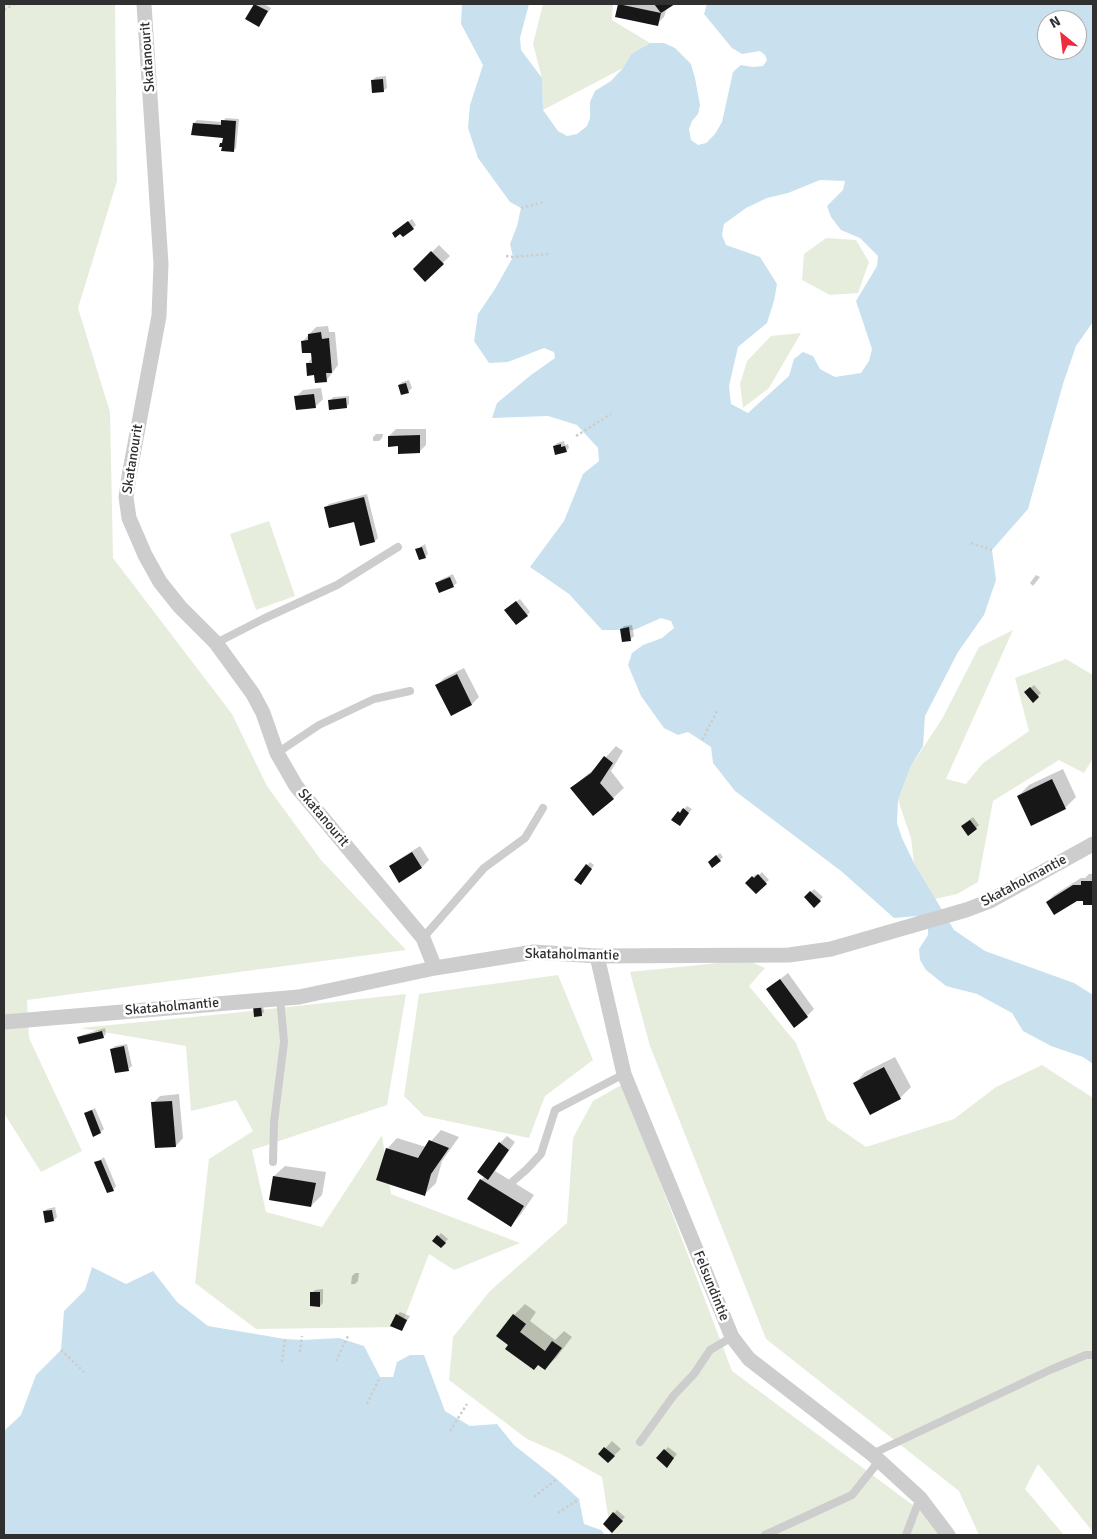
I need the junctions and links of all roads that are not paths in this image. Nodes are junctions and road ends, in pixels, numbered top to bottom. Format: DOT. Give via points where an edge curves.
graph roads {
  1 [pos="144,4"];
  2 [pos="398,547"];
  3 [pos="216,643"];
  4 [pos="410,691"];
  5 [pos="277,753"];
  6 [pos="543,808"];
  7 [pos="1093,844"];
  8 [pos="422,938"];
  9 [pos="597,956"];
  10 [pos="435,968"];
  11 [pos="280,998"];
  12 [pos="4,1022"];
  13 [pos="624,1074"];
  14 [pos="273,1162"];
  15 [pos="511,1183"];
  16 [pos="732,1337"];
  17 [pos="1093,1355"];
  18 [pos="640,1442"];
  19 [pos="876,1458"];
  20 [pos="920,1498"];
  21 [pos="765,1535"];
  22 [pos="906,1535"];
  23 [pos="948,1535"];
  1 -- 3 [label="street, Skatanourit" via="161,264 160,316 126,497 129,518 160,582"];
  2 -- 3 [label="lane" via="337,585"];
  3 -- 5 [label="street, Skatanourit" via="253,694"];
  4 -- 5 [label="lane" via="350,710"];
  5 -- 8 [label="street, Skatanourit" via="296,786"];
  6 -- 8 [label="lane" via="525,838 484,868"];
  7 -- 9 [label="street, Skataholmantie" via="966,910 831,949 790,955"];
  8 -- 10 [label="street, Skatanourit"];
  9 -- 10 [label="street, Skataholmantie" via="534,952"];
  9 -- 13 [label="street, Felsundintie"];
  10 -- 11 [label="street, Skataholmantie"];
  11 -- 12 [label="street, Skataholmantie"];
  11 -- 14 [label="lane" via="284,1042 274,1122"];
  13 -- 15 [label="lane" via="555,1110 541,1154"];
  13 -- 16 [label="street, Felsundintie"];
  16 -- 18 [label="lane" via="710,1350"];
  16 -- 19 [label="street, Felsundintie" via="749,1359"];
  17 -- 19 [label="lane" via="1050,1370"];
  19 -- 20 [label="street, Felsundintie"];
  19 -- 21 [label="lane" via="852,1495"];
  20 -- 22 [label="lane"];
  20 -- 23 [label="street, Felsundintie"];
}
